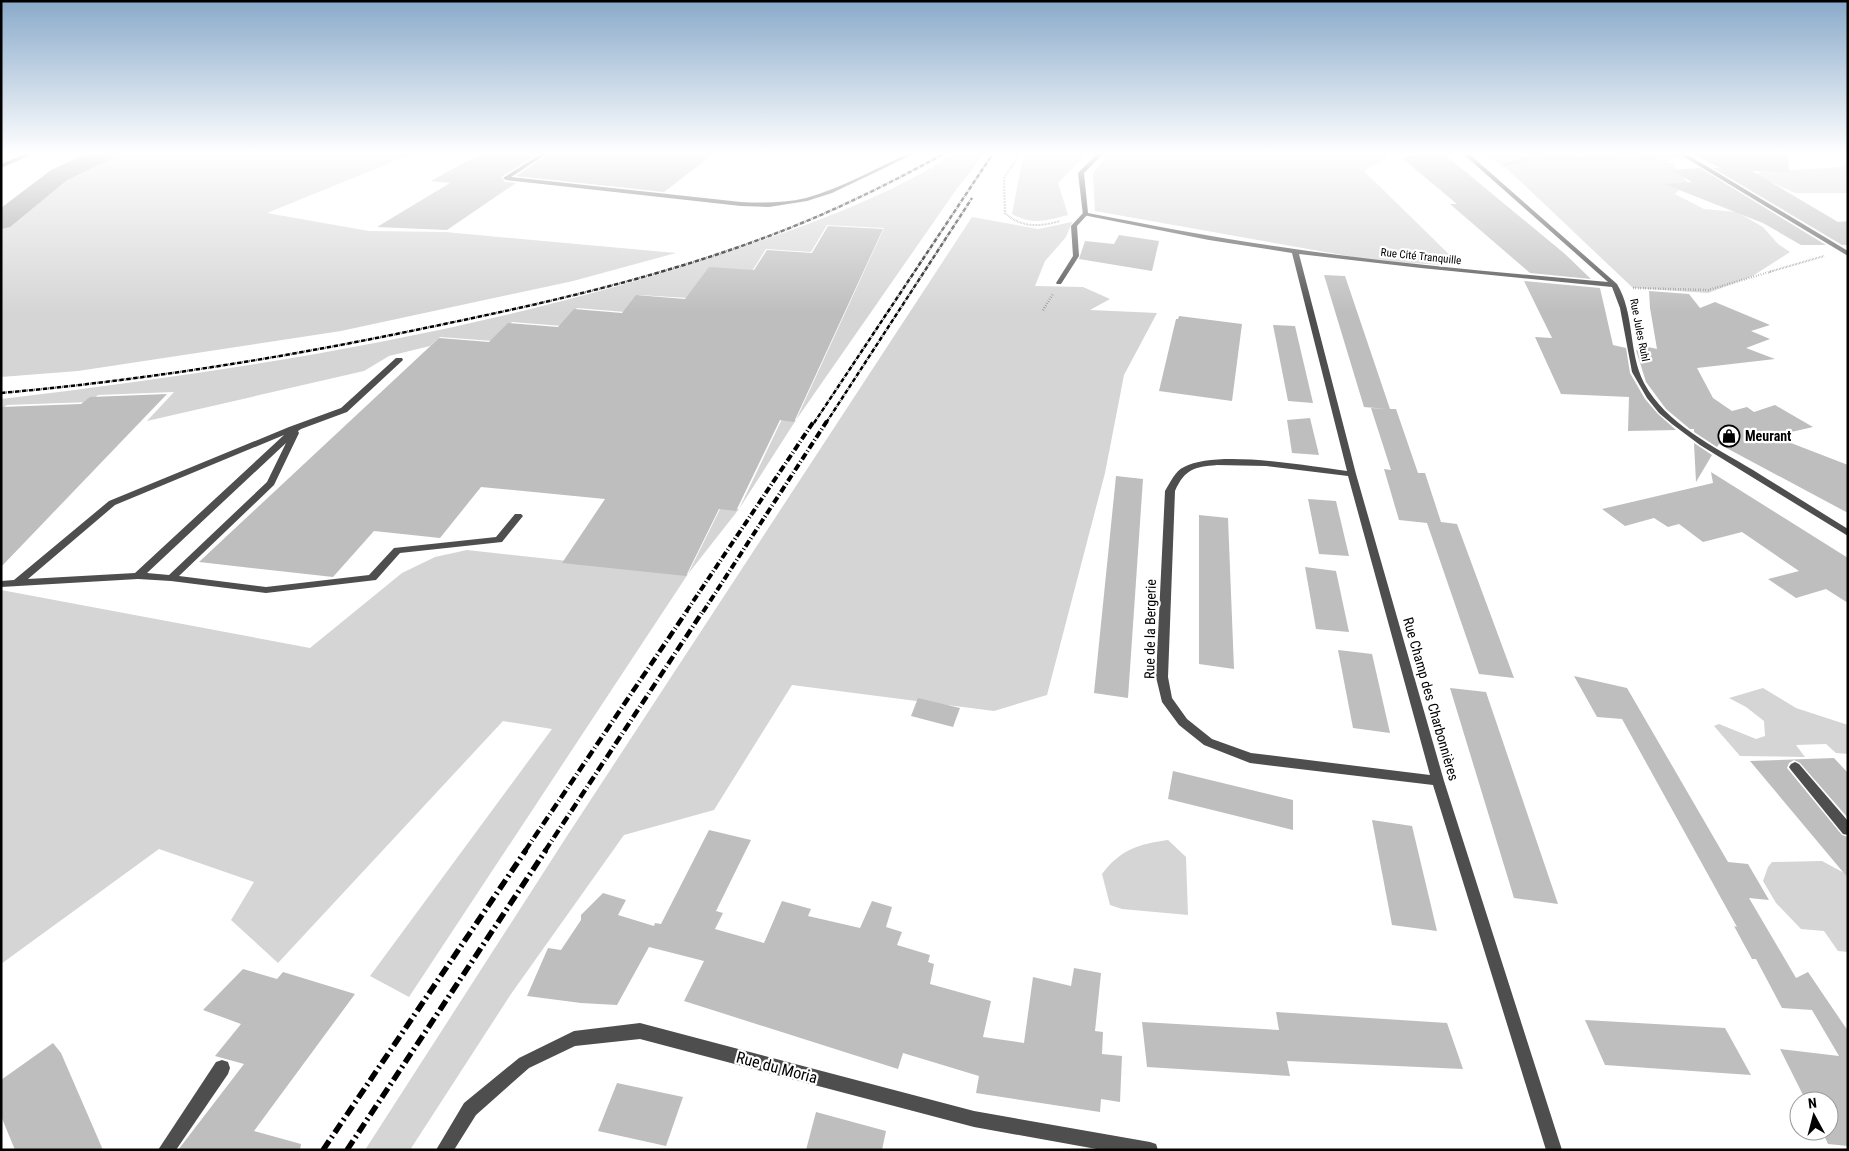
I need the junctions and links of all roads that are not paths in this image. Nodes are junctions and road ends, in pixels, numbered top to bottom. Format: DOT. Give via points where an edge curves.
graph roads {
  1 [pos="1084,206"];
  2 [pos="1526,206"];
  3 [pos="1768,206"];
  4 [pos="1085,214"];
  5 [pos="1296,251"];
  6 [pos="1845,252"];
  7 [pos="1059,283"];
  8 [pos="1615,285"];
  9 [pos="399,360"];
  10 [pos="298,427"];
  11 [pos="1352,474"];
  12 [pos="518,516"];
  13 [pos="1848,533"];
  14 [pos="138,576"];
  15 [pos="171,578"];
  16 [pos="17,583"];
  17 [pos="1,584"];
  18 [pos="1795,767"];
  19 [pos="1438,781"];
  20 [pos="1848,830"];
  21 [pos="222,1068"];
  22 [pos="166,1150"];
  23 [pos="444,1150"];
  24 [pos="1150,1150"];
  25 [pos="1554,1150"];
  1 -- 4 [label="street"];
  2 -- 8 [label="street, Rue Jules Ruhl"];
  3 -- 6 [label="street"];
  4 -- 5 [label="street, Rue Cité Tranquille"];
  4 -- 7 [label="street" via="1074,226 1076,256"];
  5 -- 8 [label="street, Rue Cité Tranquille" via="1447,270"];
  5 -- 11 [label="street, Rue Champ des Charbonnières"];
  8 -- 13 [label="street, Rue Jules Ruhl" via="1621,295 1632,359 1641,384 1665,413 1711,448"];
  9 -- 10 [label="street" via="344,410"];
  10 -- 14 [label="street"];
  10 -- 15 [label="street" via="271,483"];
  10 -- 16 [label="street" via="112,503"];
  11 -- 19 [label="street, Rue Champ des Charbonnières"];
  11 -- 19 [label="street, Rue de la Bergerie" via="1236,461 1187,468 1176,479 1170,491 1162,677 1166,699 1183,722 1208,742 1250,758"];
  12 -- 15 [label="street" via="499,540 397,550 372,578 266,590"];
  14 -- 15 [label="street"];
  14 -- 16 [label="street"];
  16 -- 17 [label="street"];
  18 -- 20 [label="street"];
  19 -- 25 [label="street, Rue Champ des Charbonnières"];
  21 -- 22 [label="street"];
  23 -- 24 [label="street, Rue du Moria" via="470,1109 524,1063 574,1039 640,1031 974,1119"];
}
